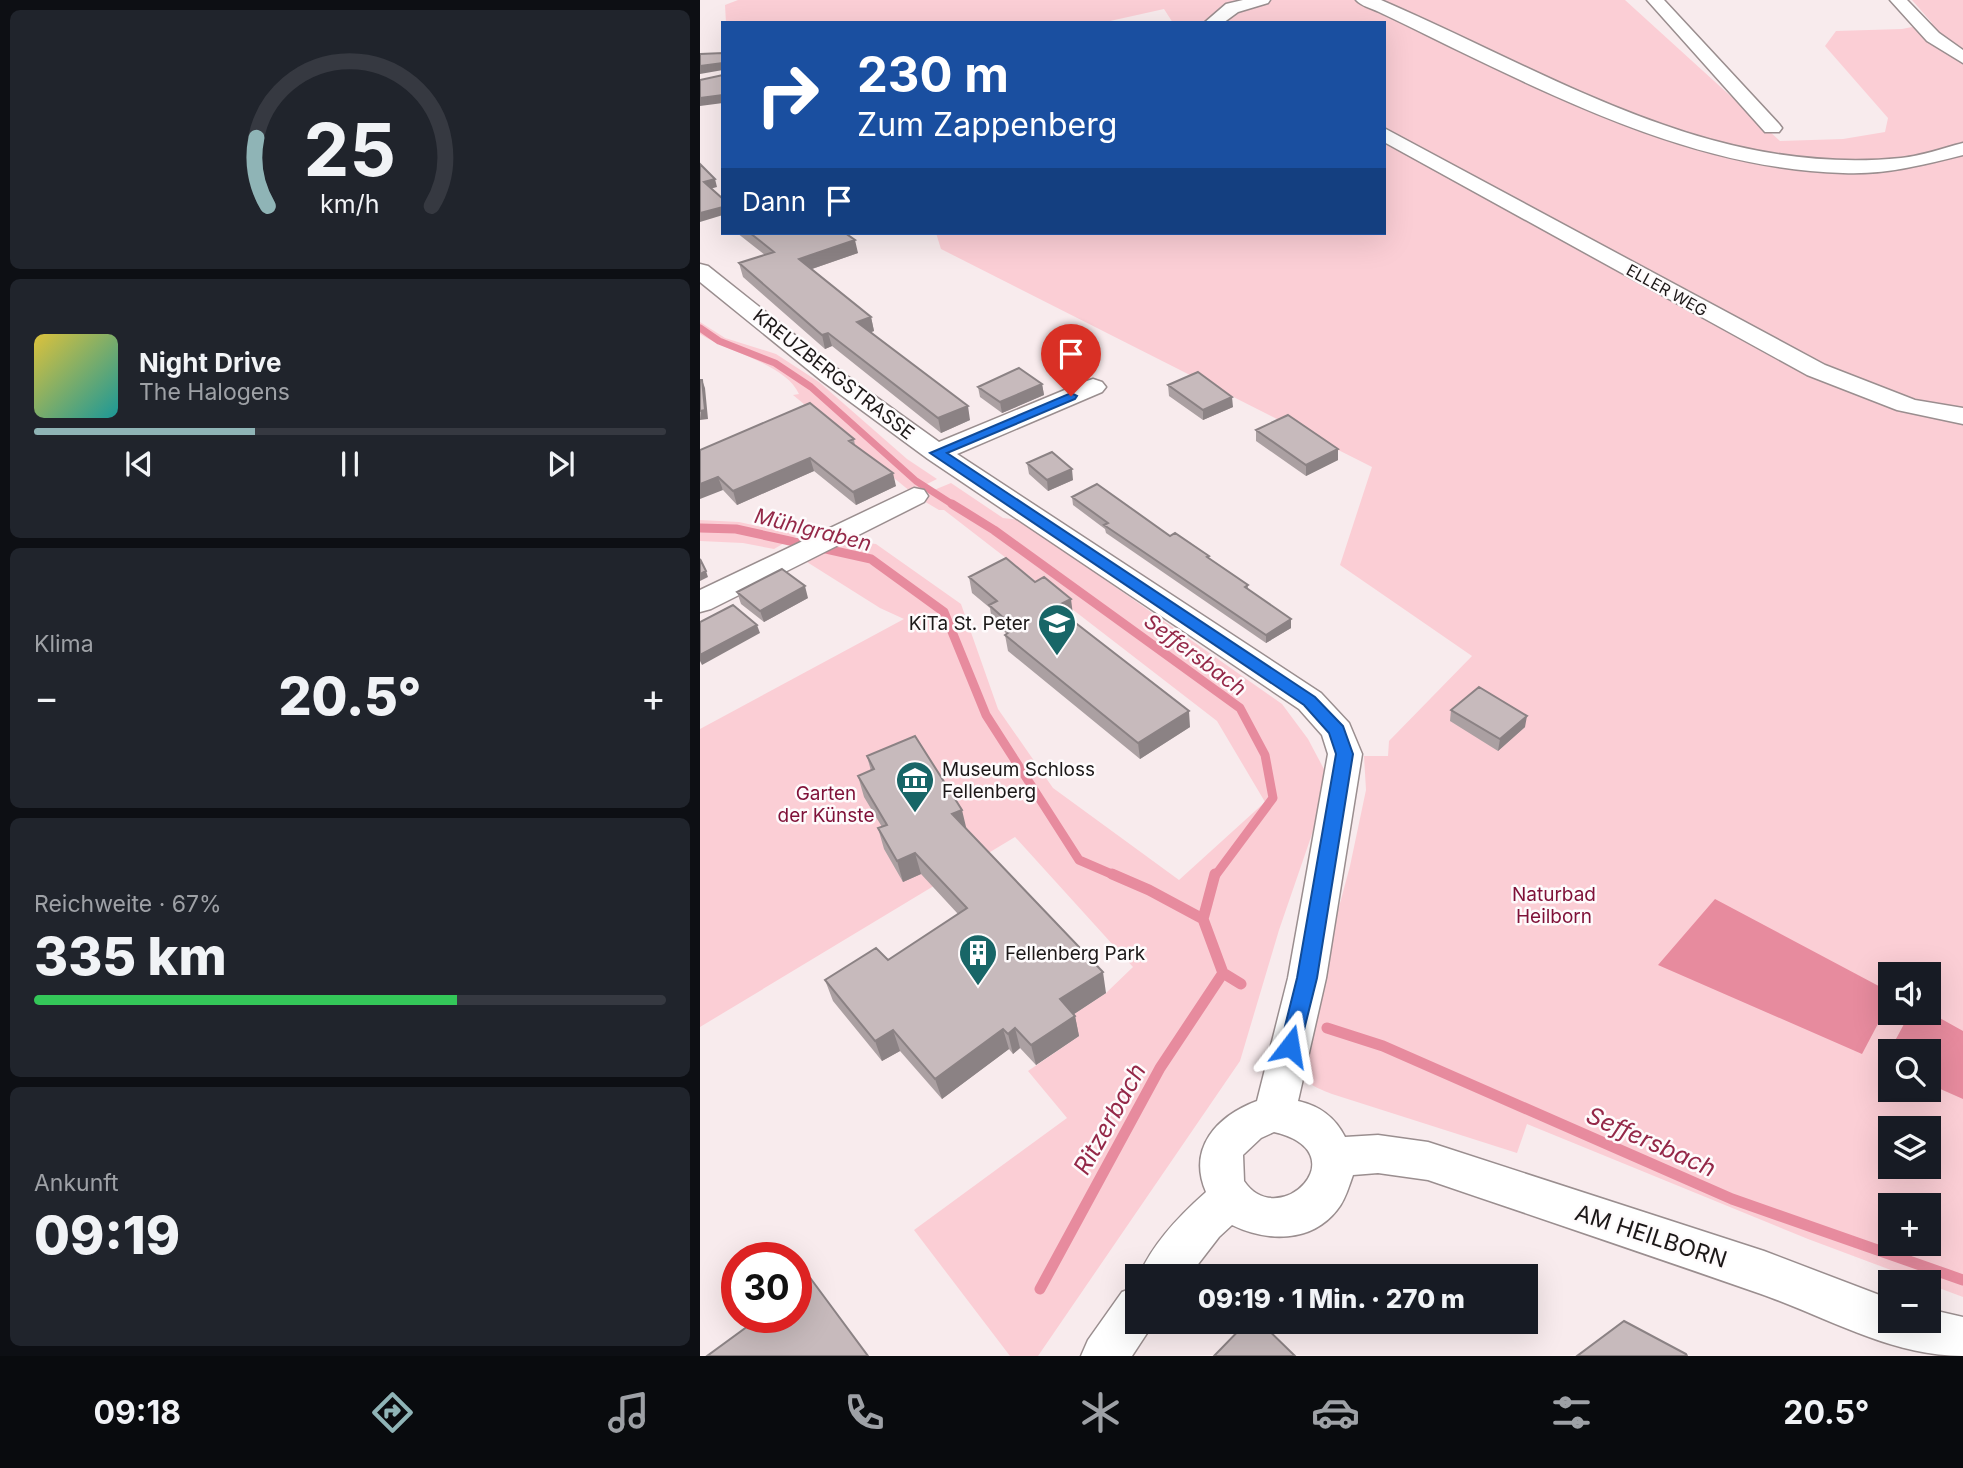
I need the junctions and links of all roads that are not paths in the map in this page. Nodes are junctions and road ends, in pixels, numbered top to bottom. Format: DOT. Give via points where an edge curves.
graph roads {
  1 [pos="1262,0"];
  2 [pos="1364,0"];
  3 [pos="1655,0"];
  4 [pos="1898,0"];
  5 [pos="1215,21"];
  6 [pos="1963,58"];
  7 [pos="1772,128"];
  8 [pos="1386,135"];
  9 [pos="1963,149"];
  10 [pos="700,271"];
  11 [pos="1093,387"];
  12 [pos="1963,416"];
  13 [pos="937,453"];
  14 [pos="914,496"];
  15 [pos="700,602"];
  16 [pos="1274,1114"];
  17 [pos="1334,1157"];
  18 [pos="1230,1199"];
  19 [pos="1171,1264"];
  20 [pos="1125,1326"];
  21 [pos="1963,1340"];
  22 [pos="1104,1356"];
  1 -- 5 [label="street" via="1232,8"];
  2 -- 9 [label="street" via="1558,91 1680,138 1786,163 1837,167 1893,164"];
  3 -- 7 [label="street"];
  4 -- 6 [label="street" via="1933,37"];
  8 -- 12 [label="street, ELLER WEG" via="1816,370 1906,405"];
  10 -- 13 [label="street, KREUZBERGSTRASSE"];
  11 -- 13 [label="street"];
  13 -- 16 [label="street, KREUZBERGSTRASSE" via="1310,701 1337,731 1345,754 1343,767 1307,978"];
  14 -- 15 [label="street"];
  16 -- 17 [label="street" via="1312,1125 1329,1142"];
  16 -- 18 [label="street" via="1255,1118 1228,1141 1221,1174"];
  17 -- 18 [label="street" via="1329,1188 1304,1212 1269,1218 1252,1214"];
  17 -- 21 [label="street, AM HEILBORN" via="1378,1154 1428,1161 1764,1273 1896,1324"];
  18 -- 19 [label="street" via="1204,1222"];
  20 -- 22 [label="street"];
}
